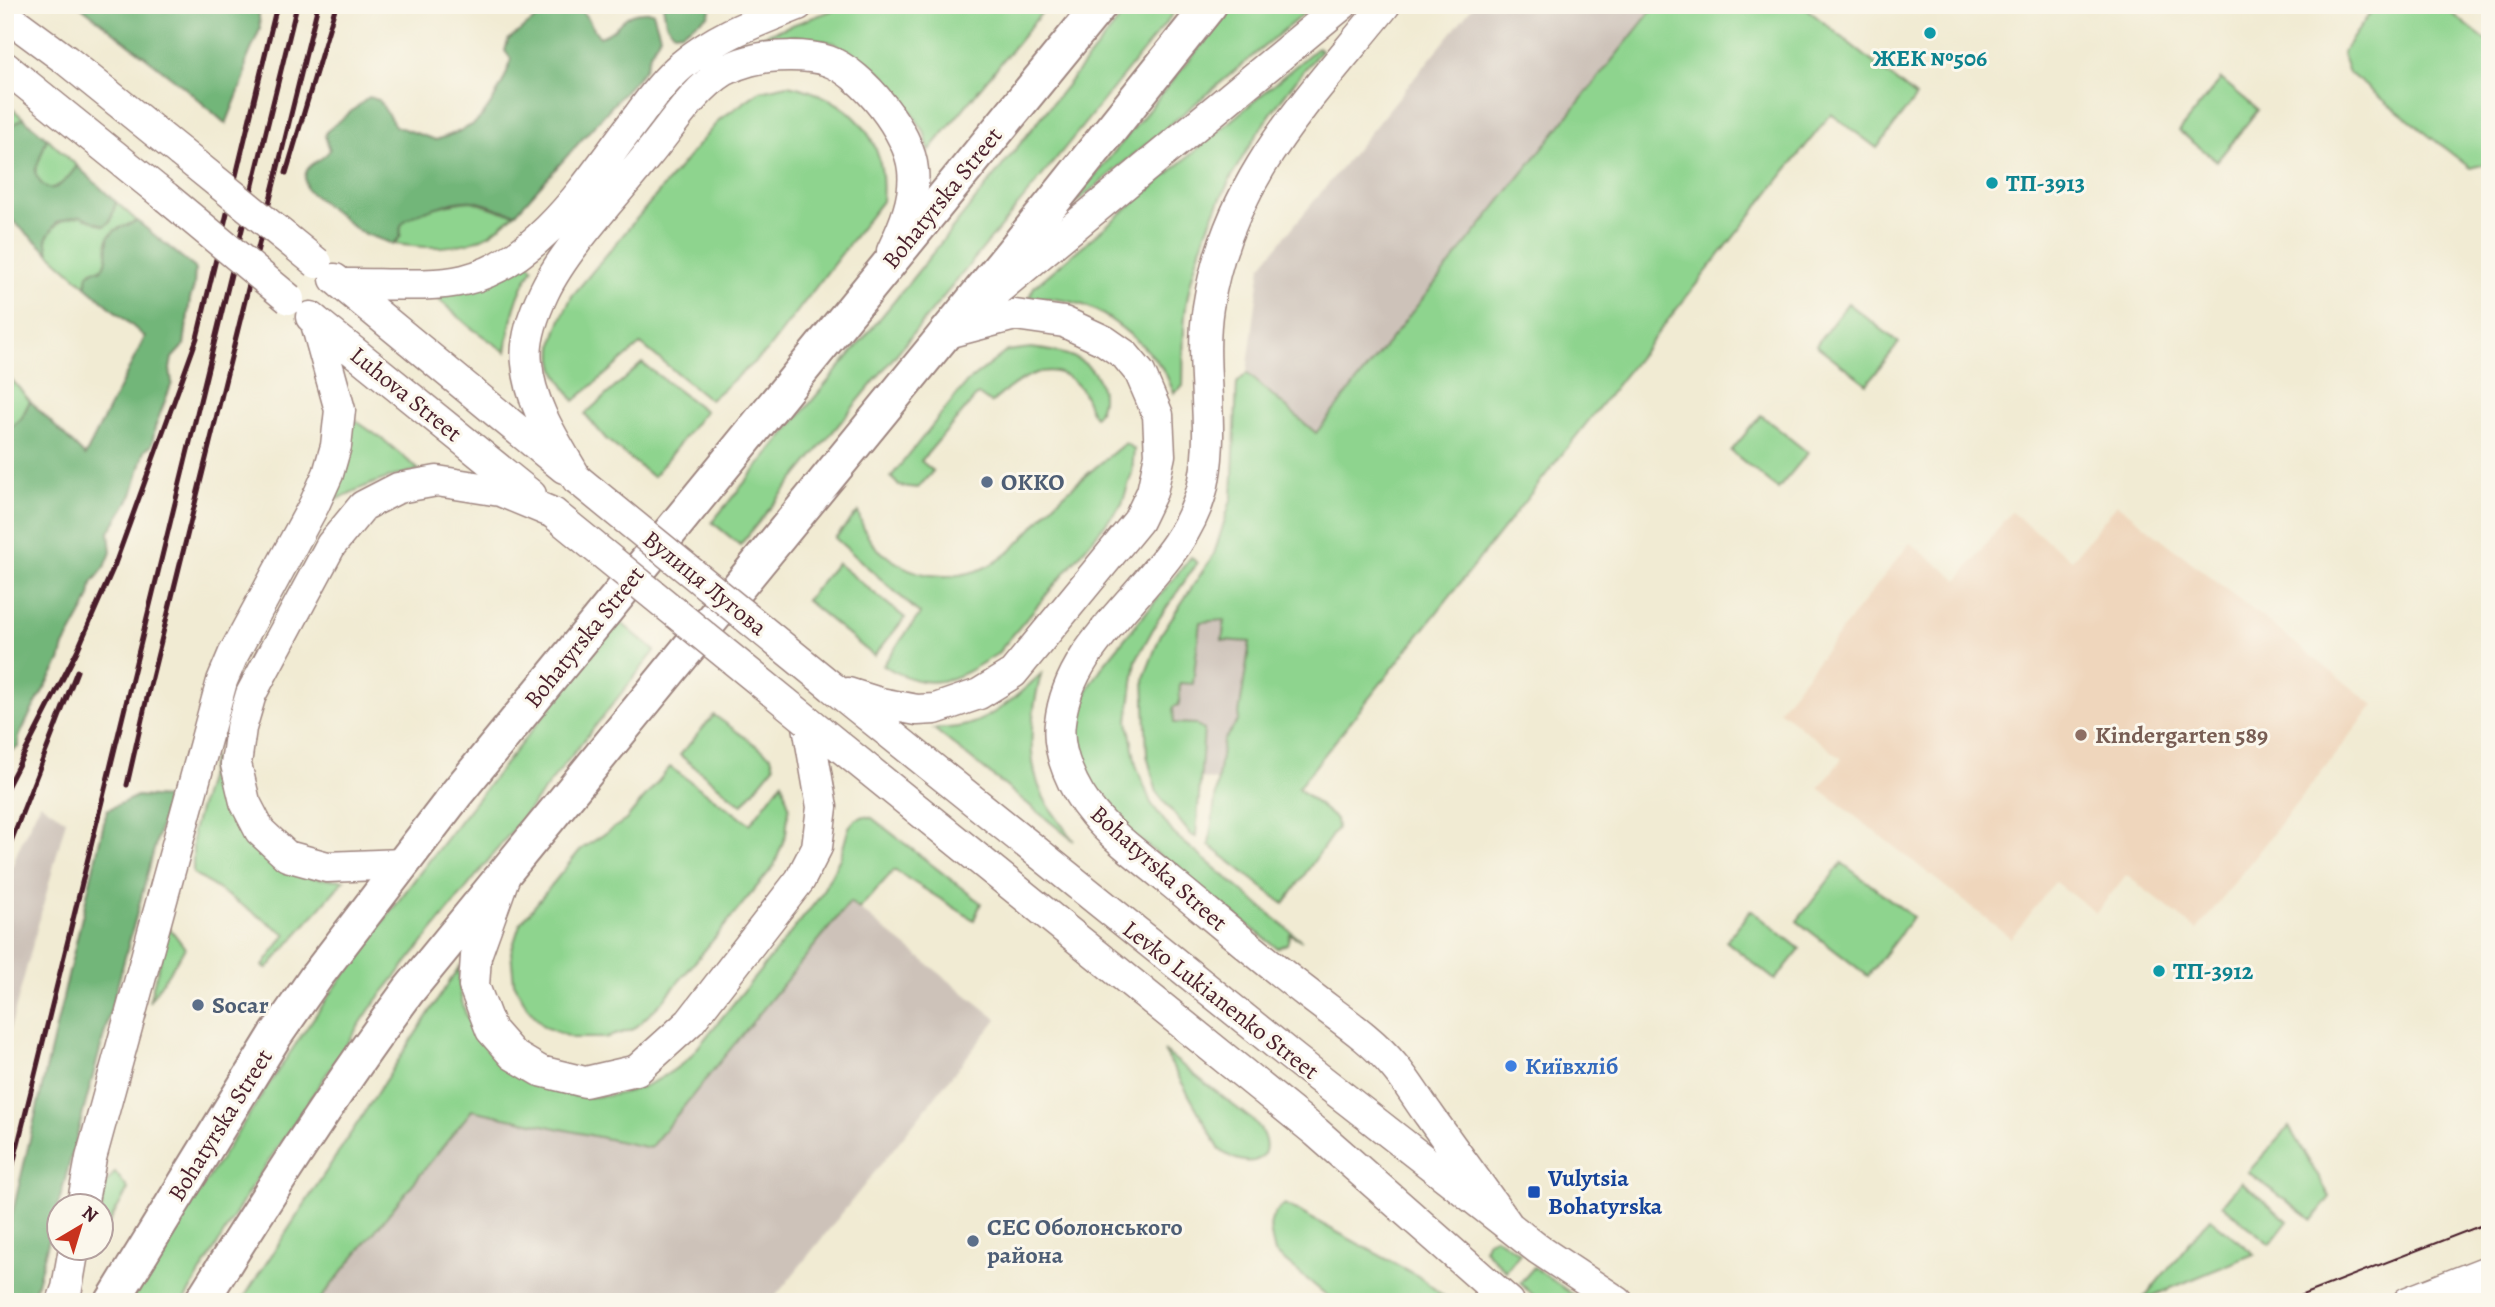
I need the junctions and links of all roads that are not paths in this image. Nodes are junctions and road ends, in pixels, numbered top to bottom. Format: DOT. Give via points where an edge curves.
graph roads {
  1 [pos="798,5"];
  2 [pos="1100,5"];
  3 [pos="1210,5"];
  4 [pos="1342,5"];
  5 [pos="1385,5"];
  6 [pos="5,15"];
  7 [pos="5,67"];
  8 [pos="881,272"];
  9 [pos="341,284"];
  10 [pos="315,320"];
  11 [pos="943,334"];
  12 [pos="577,479"];
  13 [pos="553,513"];
  14 [pos="832,687"];
  15 [pos="807,720"];
  16 [pos="403,864"];
  17 [pos="508,868"];
  18 [pos="84,1192"];
  19 [pos="1508,1225"];
  20 [pos="72,1262"];
  21 [pos="2490,1270"];
  22 [pos="2490,1299"];
  23 [pos="62,1302"];
  24 [pos="112,1302"];
  25 [pos="201,1302"];
  26 [pos="1509,1302"];
  27 [pos="1618,1302"];
  28 [pos="2408,1302"];
  29 [pos="2483,1302"];
  1 -- 9 [label="main road" via="721,36 680,67 563,213 532,246 498,268 463,280"];
  2 -- 8 [label="main road, Bohatyrska Street"];
  3 -- 11 [label="main road"];
  4 -- 11 [label="main road"];
  5 -- 19 [label="main road, Bohatyrska Street" via="1292,119 1257,168 1236,209 1219,255 1208,309 1204,484 1175,547 1073,675 1059,727 1072,780 1092,813 1393,1064"];
  6 -- 9 [label="main road, Luhova Street, bridge"];
  7 -- 10 [label="main road, Luhova Street, bridge"];
  8 -- 12 [label="main road" via="908,218 913,169 902,133 879,102 852,74 828,61 797,56 750,60 724,71 698,94 568,253 544,291 529,333 526,363 536,402"];
  8 -- 16 [label="main road, Bohatyrska Street"];
  9 -- 12 [label="main road, Luhova Street"];
  10 -- 13 [label="main road, Luhova Street"];
  10 -- 18 [label="main road" via="340,410 337,446 314,505 222,681 90,1157"];
  11 -- 14 [label="main road" via="1015,315 1064,322 1125,355 1140,373 1158,415 1160,455 1153,492 1138,521 1013,673 979,694 935,709 917,710"];
  11 -- 17 [label="main road"];
  12 -- 14 [label="main road, Вулиця Лугова, bridge"];
  13 -- 15 [label="main road, Luhova Street, bridge"];
  13 -- 16 [label="main road" via="500,491 436,481 398,488 363,506 331,545 251,694 236,764 245,802 260,831 287,856 327,867"];
  14 -- 19 [label="main road, Levko Lukianenko Street"];
  15 -- 17 [label="main road" via="822,807 817,847 800,880 690,1022 637,1070 585,1082 540,1071 513,1055 491,1030 474,986 476,956"];
  15 -- 26 [label="main road, Levko Lukianenko Street" via="1317,1132"];
  16 -- 24 [label="main road, Bohatyrska Street" via="275,1036"];
  17 -- 25 [label="main road" via="360,1056"];
  19 -- 27 [label="main road, Levko Lukianenko Street"];
  20 -- 23 [label="main road"];
  21 -- 28 [label="main road"];
  22 -- 29 [label="main road"];
}
